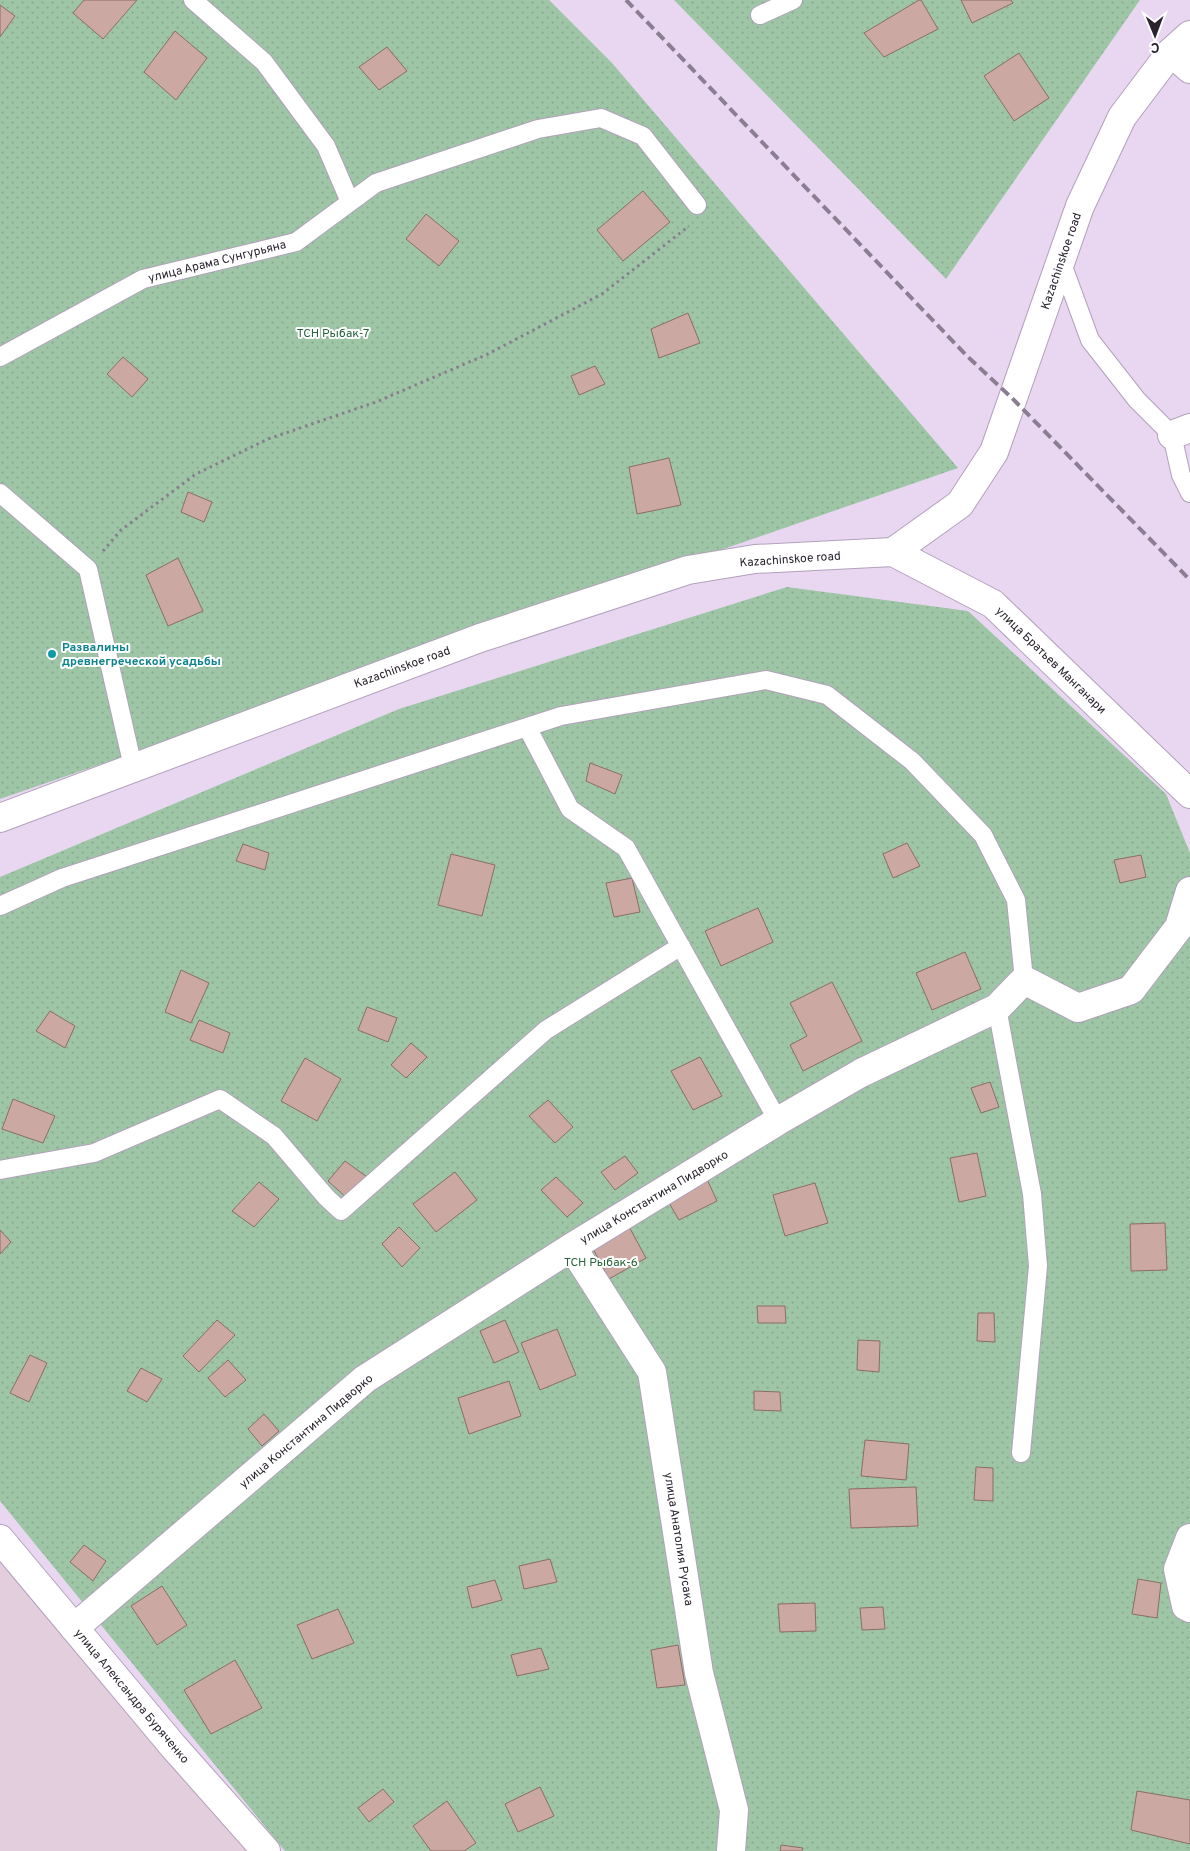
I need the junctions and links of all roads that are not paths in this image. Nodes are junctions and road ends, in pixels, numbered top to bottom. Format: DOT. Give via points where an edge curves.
graph roads {
  1 [pos="193,0"];
  2 [pos="793,0"];
  3 [pos="760,15"];
  4 [pos="1184,52"];
  5 [pos="350,202"];
  6 [pos="698,205"];
  7 [pos="1061,261"];
  8 [pos="0,358"];
  9 [pos="1181,432"];
  10 [pos="0,493"];
  11 [pos="1190,493"];
  12 [pos="893,552"];
  13 [pos="528,727"];
  14 [pos="132,767"];
  15 [pos="1190,794"];
  16 [pos="0,818"];
  17 [pos="1190,891"];
  18 [pos="0,906"];
  19 [pos="681,946"];
  20 [pos="1024,980"];
  21 [pos="997,1008"];
  22 [pos="778,1121"];
  23 [pos="0,1170"];
  24 [pos="572,1247"];
  25 [pos="1021,1452"];
  26 [pos="1190,1538"];
  27 [pos="0,1539"];
  28 [pos="1190,1608"];
  29 [pos="74,1628"];
  30 [pos="266,1851"];
  31 [pos="731,1851"];
  1 -- 5 [label="lane" via="264,62 326,146"];
  2 -- 3 [label="lane"];
  4 -- 7 [label="street, Kazachinskoe road" via="1122,117 1080,206"];
  5 -- 6 [label="lane, улица Арама Сунгурьяна" via="376,182 538,129 601,118 643,136"];
  5 -- 8 [label="lane, улица Арама Сунгурьяна" via="296,242 143,279"];
  7 -- 9 [label="lane" via="1090,340 1136,400"];
  7 -- 12 [label="street, Kazachinskoe road" via="994,452 960,504"];
  9 -- 11 [label="lane" via="1181,475"];
  10 -- 14 [label="lane" via="88,569"];
  12 -- 14 [label="street, Kazachinskoe road" via="755,559 688,570 480,638"];
  12 -- 15 [label="street, улица Братьев Манганари" via="993,604"];
  13 -- 18 [label="lane" via="62,878"];
  13 -- 19 [label="lane" via="570,808 626,848"];
  13 -- 20 [label="lane" via="561,716 766,680 827,695 912,761 983,835 1016,900"];
  14 -- 16 [label="street, Kazachinskoe road"];
  17 -- 20 [label="street" via="1179,927 1131,990 1078,1008"];
  19 -- 22 [label="lane"];
  19 -- 23 [label="lane" via="546,1030 342,1211 274,1136 220,1099 94,1153"];
  20 -- 21 [label="street, улица Константина Пидворко"];
  21 -- 22 [label="street, улица Константина Пидворко" via="861,1073"];
  21 -- 25 [label="lane" via="1032,1194 1038,1266"];
  22 -- 24 [label="street, улица Константина Пидворко"];
  24 -- 29 [label="street, улица Константина Пидворко" via="366,1379"];
  24 -- 31 [label="street, улица Анатолия Русака" via="652,1372 699,1673 734,1810"];
  26 -- 28 [label="street" via="1178,1569 1186,1606"];
  27 -- 29 [label="street, улица Александра Буряченко"];
  29 -- 30 [label="street, улица Александра Буряченко"];
}
